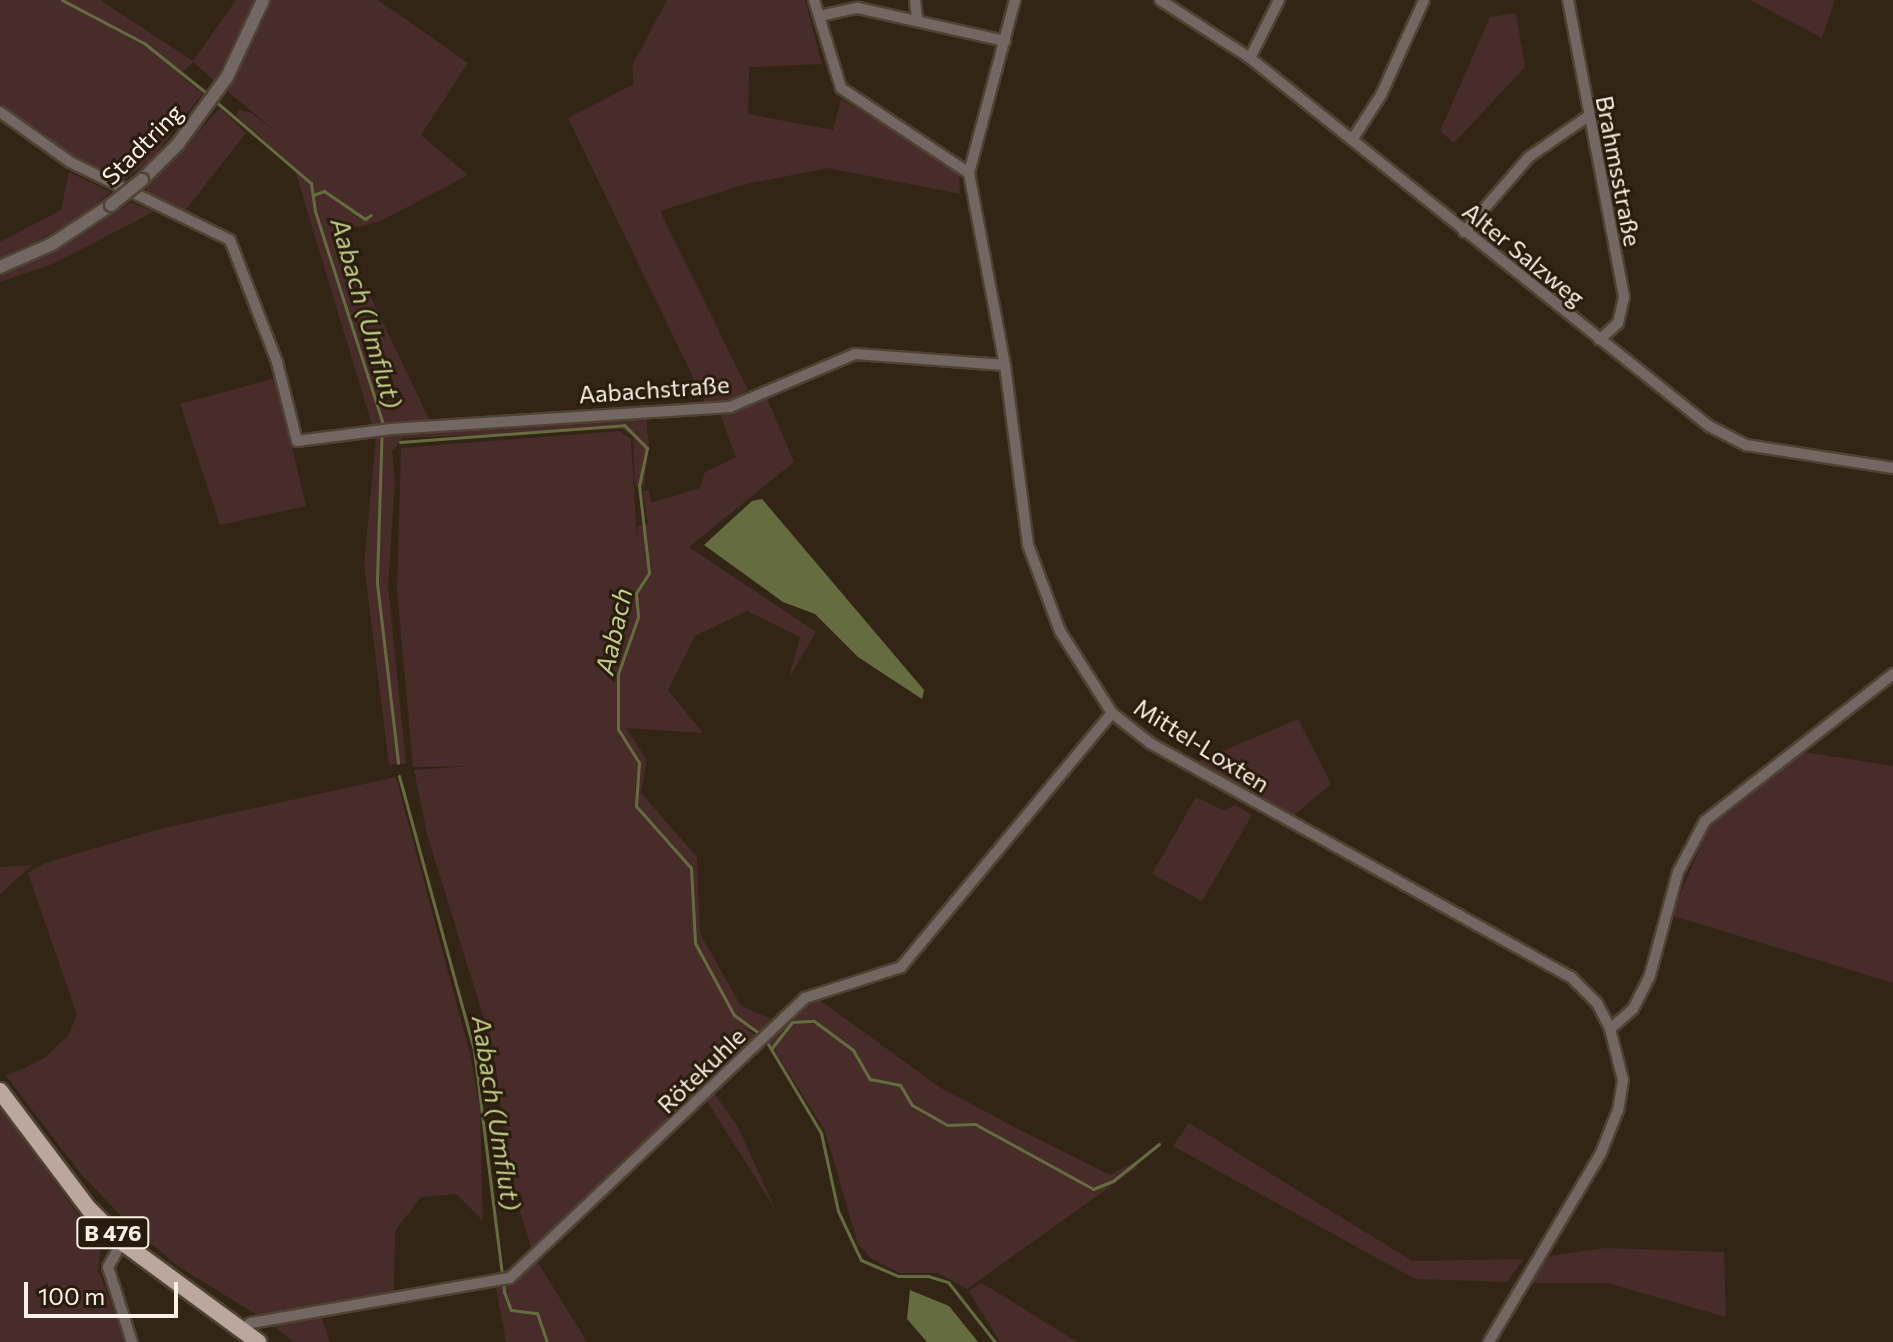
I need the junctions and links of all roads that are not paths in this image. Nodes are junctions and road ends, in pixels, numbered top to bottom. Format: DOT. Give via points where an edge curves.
graph roads {
  1 [pos="263,0"];
  2 [pos="814,0"];
  3 [pos="915,0"];
  4 [pos="1015,0"];
  5 [pos="1160,0"];
  6 [pos="1279,0"];
  7 [pos="1424,0"];
  8 [pos="1568,0"];
  9 [pos="819,16"];
  10 [pos="917,20"];
  11 [pos="1005,41"];
  12 [pos="1250,58"];
  13 [pos="0,112"];
  14 [pos="1587,117"];
  15 [pos="1352,140"];
  16 [pos="969,173"];
  17 [pos="1464,232"];
  18 [pos="0,267"];
  19 [pos="1599,340"];
  20 [pos="1005,365"];
  21 [pos="1893,468"];
  22 [pos="1893,674"];
  23 [pos="1112,713"];
  24 [pos="1610,1029"];
  25 [pos="0,1091"];
  26 [pos="122,1242"];
  27 [pos="241,1329"];
  28 [pos="132,1342"];
  29 [pos="258,1342"];
  30 [pos="1489,1342"];
  1 -- 18 [label="street, Stadtring, bridge" via="227,77 201,115 142,180 52,244"];
  2 -- 9 [label="street"];
  3 -- 10 [label="street"];
  4 -- 11 [label="street, Mittel-Loxten"];
  5 -- 12 [label="street, Alter Salzweg"];
  6 -- 12 [label="street"];
  7 -- 15 [label="street" via="1381,95"];
  8 -- 14 [label="street, Brahmsstraße"];
  9 -- 10 [label="street" via="858,8"];
  9 -- 16 [label="street" via="841,88"];
  10 -- 11 [label="street"];
  11 -- 16 [label="street, Mittel-Loxten"];
  12 -- 15 [label="street, Alter Salzweg"];
  13 -- 20 [label="street, Aabachstraße" via="70,162 230,240 277,362 297,441 377,430 730,407 855,354"];
  14 -- 17 [label="street" via="1529,157"];
  14 -- 19 [label="street, Brahmsstraße" via="1624,297 1618,323"];
  15 -- 17 [label="street, Alter Salzweg"];
  16 -- 20 [label="street, Mittel-Loxten"];
  17 -- 19 [label="street, Alter Salzweg"];
  19 -- 21 [label="street, Alter Salzweg" via="1709,426 1746,445"];
  20 -- 23 [label="street, Mittel-Loxten" via="1028,545 1060,631"];
  22 -- 24 [label="street" via="1705,821 1678,872 1650,975 1633,1009"];
  23 -- 24 [label="street, Mittel-Loxten" via="1150,743 1571,977 1597,1003"];
  23 -- 27 [label="street, Rötekuhle" via="901,967 805,998 510,1278 251,1323"];
  24 -- 30 [label="street, Mittel-Loxten" via="1623,1080 1618,1110 1601,1153"];
  25 -- 26 [label="main road, B 476" via="89,1209"];
  26 -- 27 [label="main road, B 476"];
  26 -- 28 [label="street" via="108,1267"];
  27 -- 29 [label="main road, B 476"];
}
